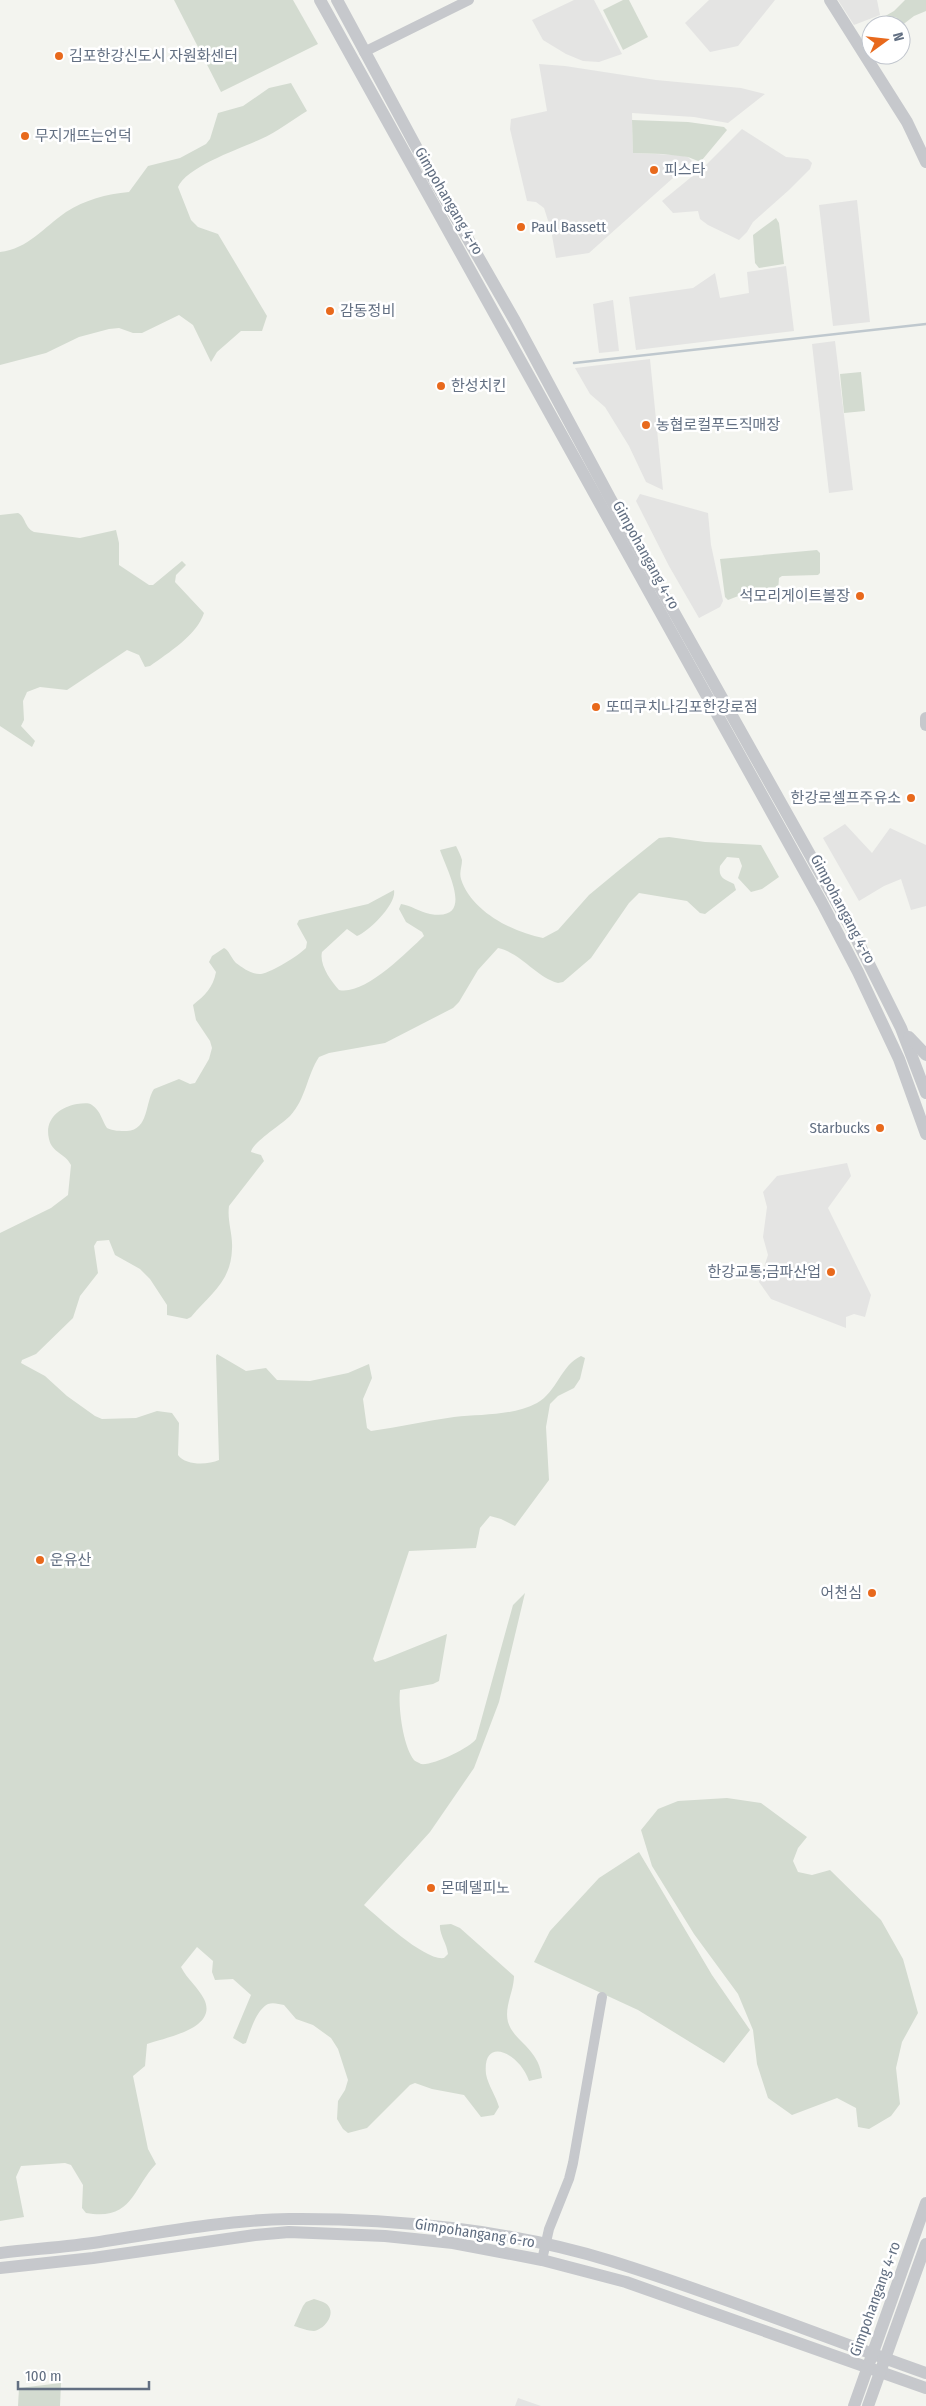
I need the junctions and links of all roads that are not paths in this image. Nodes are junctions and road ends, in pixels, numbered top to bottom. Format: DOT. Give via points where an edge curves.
graph roads {
  1 [pos="320,0"];
  2 [pos="337,0"];
  3 [pos="469,0"];
  4 [pos="830,0"];
  5 [pos="364,52"];
  6 [pos="926,162"];
  7 [pos="926,718"];
  8 [pos="926,725"];
  9 [pos="901,1028"];
  10 [pos="926,1055"];
  11 [pos="925,1087"];
  12 [pos="926,1134"];
  13 [pos="602,1997"];
  14 [pos="926,2204"];
  15 [pos="545,2245"];
  16 [pos="925,2251"];
  17 [pos="0,2253"];
  18 [pos="542,2260"];
  19 [pos="0,2268"];
  20 [pos="879,2356"];
  21 [pos="874,2370"];
  22 [pos="926,2374"];
  23 [pos="926,2388"];
  24 [pos="854,2406"];
  25 [pos="868,2406"];
  1 -- 12 [label="street, Gimpohangang 4-ro" via="822,903 899,1059"];
  2 -- 5 [label="street, Gimpohangang 4-ro"];
  3 -- 5 [label="street"];
  4 -- 6 [label="street" via="908,122"];
  5 -- 9 [label="street, Gimpohangang 4-ro" via="851,928"];
  7 -- 8 [label="street"];
  9 -- 10 [label="street"];
  9 -- 11 [label="street, Gimpohangang 4-ro"];
  13 -- 15 [label="street" via="573,2163"];
  14 -- 20 [label="street, Gimpohangang 4-ro"];
  15 -- 17 [label="street, Gimpohangang 6-ro" via="414,2225 288,2219 218,2224"];
  15 -- 18 [label="street"];
  15 -- 20 [label="street, Gimpohangang 6-ro" via="611,2261"];
  16 -- 20 [label="street, Gimpohangang 4-ro"];
  18 -- 19 [label="street, Gimpohangang 6-ro" via="453,2243 288,2232"];
  18 -- 21 [label="street, Gimpohangang 6-ro" via="626,2282"];
  20 -- 21 [label="street, Gimpohangang 4-ro"];
  20 -- 22 [label="street, Gimpohangang 6-ro"];
  21 -- 23 [label="street, Gimpohangang 6-ro"];
  21 -- 24 [label="street, Gimpohangang 4-ro"];
  21 -- 25 [label="street, Gimpohangang 4-ro"];
}
